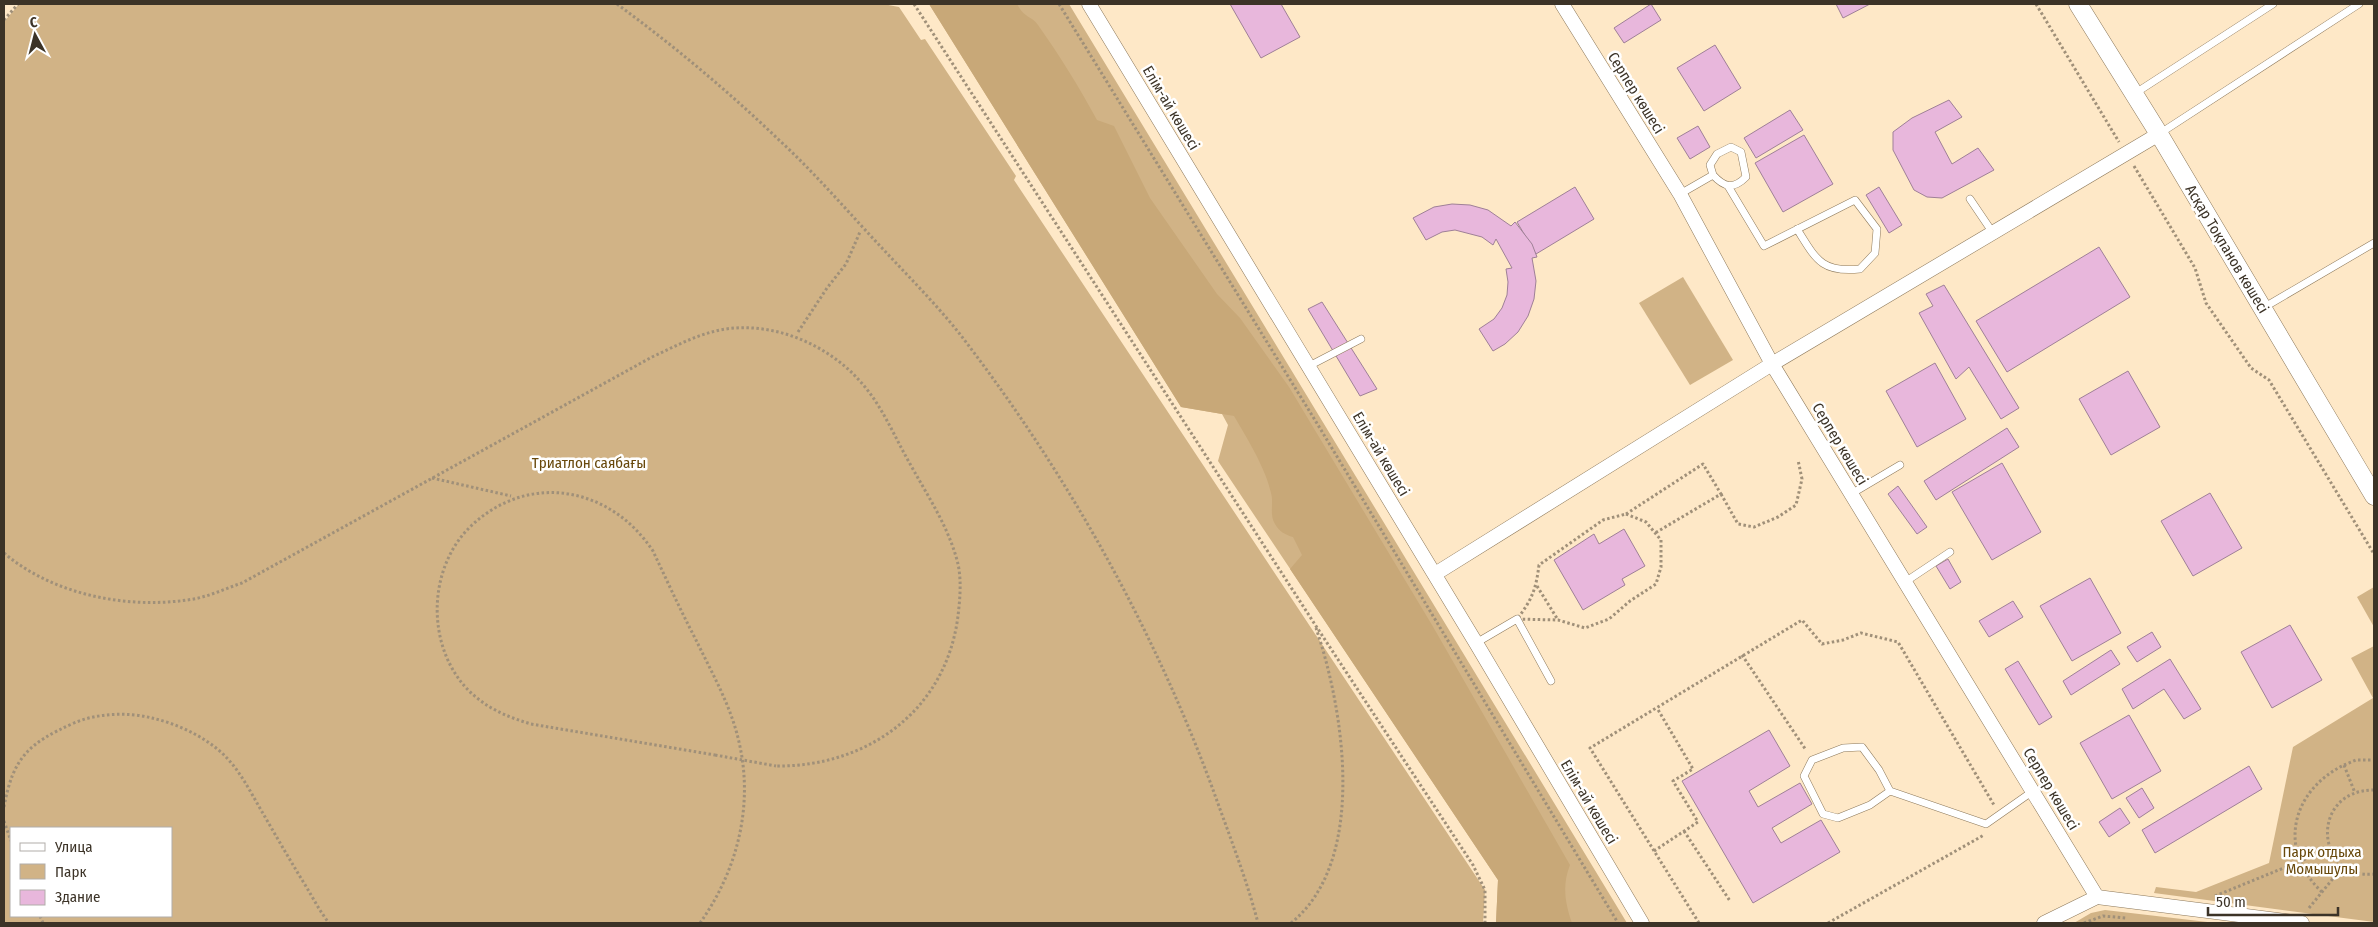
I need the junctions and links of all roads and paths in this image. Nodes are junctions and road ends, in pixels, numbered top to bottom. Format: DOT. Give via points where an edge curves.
graph roads {
  1 [pos="18,4"];
  2 [pos="617,4"];
  3 [pos="914,4"];
  4 [pos="1059,4"];
  5 [pos="1088,4"];
  6 [pos="1562,4"];
  7 [pos="2036,4"];
  8 [pos="2078,4"];
  9 [pos="2273,4"];
  10 [pos="2359,4"];
  11 [pos="4,20"];
  12 [pos="2134,94"];
  13 [pos="2159,134"];
  14 [pos="2126,153"];
  15 [pos="1713,175"];
  16 [pos="1728,186"];
  17 [pos="1680,194"];
  18 [pos="1970,199"];
  19 [pos="1797,229"];
  20 [pos="860,232"];
  21 [pos="1993,233"];
  22 [pos="2374,243"];
  23 [pos="2262,308"];
  24 [pos="798,332"];
  25 [pos="1361,339"];
  26 [pos="1772,364"];
  27 [pos="1309,366"];
  28 [pos="1798,460"];
  29 [pos="1900,465"];
  30 [pos="432,478"];
  31 [pos="1721,494"];
  32 [pos="1851,494"];
  33 [pos="511,496"];
  34 [pos="2374,496"];
  35 [pos="1626,514"];
  36 [pos="1656,533"];
  37 [pos="1950,552"];
  38 [pos="4,553"];
  39 [pos="2374,554"];
  40 [pos="1435,574"];
  41 [pos="1905,582"];
  42 [pos="1536,585"];
  43 [pos="1517,619"];
  44 [pos="1558,620"];
  45 [pos="1314,623"];
  46 [pos="1476,643"];
  47 [pos="1742,655"];
  48 [pos="1551,681"];
  49 [pos="1656,708"];
  50 [pos="1812,760"];
  51 [pos="2374,760"];
  52 [pos="2344,765"];
  53 [pos="2374,790"];
  54 [pos="1890,791"];
  55 [pos="2033,791"];
  56 [pos="2355,793"];
  57 [pos="4,807"];
  58 [pos="1999,815"];
  59 [pos="4,821"];
  60 [pos="1986,824"];
  61 [pos="1684,831"];
  62 [pos="10,838"];
  63 [pos="2330,849"];
  64 [pos="1654,851"];
  65 [pos="2300,861"];
  66 [pos="2344,866"];
  67 [pos="2374,874"];
  68 [pos="2322,892"];
  69 [pos="2213,896"];
  70 [pos="2097,897"];
  71 [pos="1730,900"];
  72 [pos="2309,908"];
  73 [pos="2135,919"];
  74 [pos="2253,920"];
  75 [pos="329,923"];
  76 [pos="700,923"];
  77 [pos="1258,923"];
  78 [pos="1291,923"];
  79 [pos="1485,923"];
  80 [pos="1618,923"];
  81 [pos="1642,923"];
  82 [pos="1699,923"];
  83 [pos="1828,923"];
  84 [pos="2044,923"];
  85 [pos="2084,923"];
  86 [pos="2302,923"];
  1 -- 11 [label="path"];
  2 -- 77 [label="path" via="734,98 828,188 952,325 1018,414 1086,521 1156,653 1193,736"];
  3 -- 45 [label="path"];
  4 -- 80 [label="path"];
  5 -- 27 [label="street, Елім-ай көшесі"];
  6 -- 17 [label="street, Серпер көшесі"];
  7 -- 14 [label="path"];
  8 -- 12 [label="street, Асқар Тоқпанов көшесі"];
  9 -- 12 [label="lane"];
  10 -- 13 [label="lane"];
  12 -- 13 [label="street, Асқар Тоқпанов көшесі"];
  13 -- 14 [label="street"];
  13 -- 23 [label="street, Асқар Тоқпанов көшесі"];
  14 -- 21 [label="street"];
  14 -- 39 [label="path" via="2195,268 2206,303 2251,368 2269,380"];
  15 -- 16 [label="lane" via="1721,184"];
  15 -- 16 [label="lane" via="1710,165 1718,154 1731,147 1741,152 1746,177 1740,183"];
  15 -- 17 [label="lane"];
  16 -- 19 [label="lane" via="1764,246"];
  17 -- 26 [label="street, Серпер көшесі"];
  18 -- 21 [label="lane"];
  19 -- 19 [label="lane" via="1855,200 1877,230 1875,253 1860,269 1842,271 1822,265"];
  20 -- 24 [label="path" via="846,264"];
  21 -- 26 [label="street"];
  22 -- 23 [label="lane"];
  23 -- 34 [label="street, Асқар Тоқпанов көшесі"];
  25 -- 27 [label="lane"];
  26 -- 32 [label="street, Серпер көшесі"];
  26 -- 40 [label="street"];
  27 -- 40 [label="street, Елім-ай көшесі"];
  28 -- 31 [label="path" via="1802,480 1796,505 1778,518 1754,527 1738,524"];
  29 -- 32 [label="lane"];
  30 -- 33 [label="path"];
  30 -- 38 [label="path" via="242,583 187,600 146,603 84,594 40,577"];
  30 -- 76 [label="path, bridge" via="652,357 694,337 726,329 749,328 788,335 829,352 859,380 883,412 941,516 957,562 960,597 957,626 949,658 919,706 874,744 830,761 804,766 776,766 715,754 531,724 505,716 476,698 450,663 440,636 437,594 448,560 471,526 500,506 527,495 569,493 587,497 620,514 643,536 717,683 740,743 744,816 737,849 726,879"];
  31 -- 35 [label="path" via="1703,464"];
  31 -- 36 [label="path"];
  32 -- 41 [label="street, Серпер көшесі"];
  35 -- 36 [label="path" via="1646,522"];
  35 -- 42 [label="path" via="1603,520 1539,565"];
  36 -- 44 [label="path" via="1661,540 1661,567 1656,584 1609,619 1585,628"];
  37 -- 41 [label="lane"];
  40 -- 46 [label="street, Елім-ай көшесі"];
  41 -- 55 [label="street, Серпер көшесі"];
  42 -- 43 [label="path" via="1531,601"];
  42 -- 44 [label="path"];
  43 -- 44 [label="path"];
  43 -- 46 [label="lane"];
  43 -- 48 [label="lane"];
  45 -- 78 [label="path" via="1336,706 1342,819 1331,861 1315,895"];
  45 -- 79 [label="path" via="1473,865 1485,890"];
  46 -- 81 [label="street, Елім-ай көшесі"];
  47 -- 49 [label="path"];
  47 -- 50 [label="path"];
  47 -- 58 [label="path" via="1802,620 1822,644 1861,633 1898,642"];
  49 -- 61 [label="path" via="1693,769 1673,781 1698,822"];
  49 -- 64 [label="path" via="1590,748"];
  50 -- 54 [label="lane" via="1843,748 1862,747"];
  50 -- 54 [label="lane" via="1804,776 1822,814 1838,818 1870,805"];
  51 -- 52 [label="path" via="2356,760"];
  52 -- 56 [label="path"];
  52 -- 65 [label="path" via="2316,784 2299,810 2294,837"];
  53 -- 56 [label="path"];
  54 -- 60 [label="lane"];
  55 -- 58 [label="lane"];
  55 -- 70 [label="street, Серпер көшесі"];
  56 -- 63 [label="path" via="2337,804 2330,815 2327,828"];
  57 -- 75 [label="path" via="8,785 17,764 28,749 51,733 81,720 107,716 138,714 168,721 199,736 225,756 243,779"];
  58 -- 60 [label="lane"];
  59 -- 62 [label="path"];
  60 -- 83 [label="path" via="1984,834"];
  61 -- 64 [label="path"];
  61 -- 71 [label="path"];
  63 -- 65 [label="path"];
  63 -- 66 [label="path"];
  64 -- 82 [label="path"];
  65 -- 68 [label="path"];
  65 -- 69 [label="path"];
  66 -- 67 [label="path" via="2352,871"];
  66 -- 68 [label="path"];
  68 -- 72 [label="path"];
  70 -- 74 [label="street"];
  70 -- 84 [label="street"];
  73 -- 85 [label="path" via="2103,916"];
  74 -- 86 [label="street"];
}
